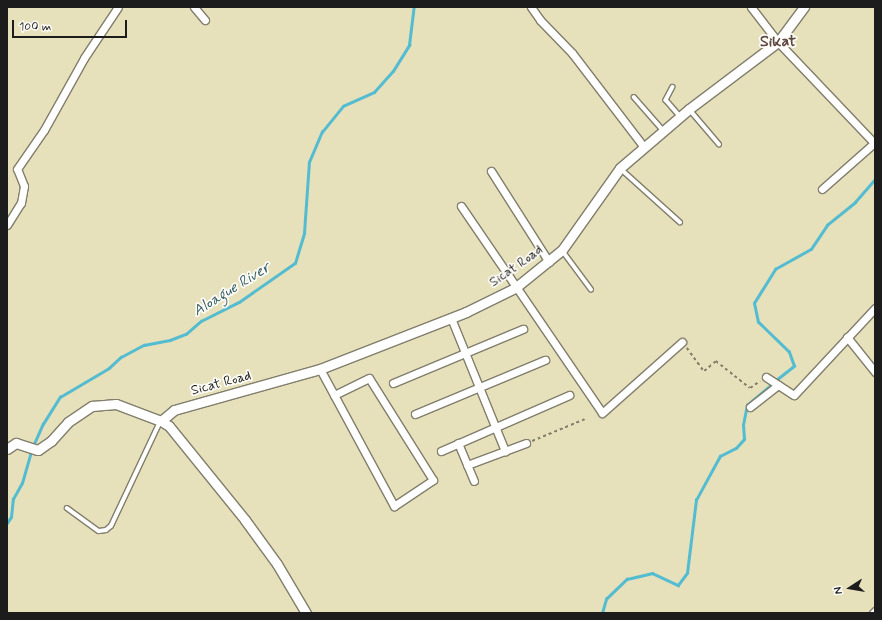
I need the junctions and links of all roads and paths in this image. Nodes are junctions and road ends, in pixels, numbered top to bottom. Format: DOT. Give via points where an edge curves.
graph roads {
  1 [pos="118,7"];
  2 [pos="194,7"];
  3 [pos="531,7"];
  4 [pos="751,7"];
  5 [pos="804,7"];
  6 [pos="205,20"];
  7 [pos="778,42"];
  8 [pos="673,87"];
  9 [pos="634,97"];
  10 [pos="689,109"];
  11 [pos="680,116"];
  12 [pos="663,130"];
  13 [pos="718,144"];
  14 [pos="875,144"];
  15 [pos="644,146"];
  16 [pos="620,168"];
  17 [pos="491,171"];
  18 [pos="822,189"];
  19 [pos="461,206"];
  20 [pos="680,222"];
  21 [pos="7,225"];
  22 [pos="562,250"];
  23 [pos="549,262"];
  24 [pos="515,288"];
  25 [pos="591,289"];
  26 [pos="875,308"];
  27 [pos="451,318"];
  28 [pos="523,329"];
  29 [pos="847,337"];
  30 [pos="682,342"];
  31 [pos="466,355"];
  32 [pos="545,360"];
  33 [pos="320,369"];
  34 [pos="875,372"];
  35 [pos="766,377"];
  36 [pos="393,383"];
  37 [pos="778,384"];
  38 [pos="479,388"];
  39 [pos="334,396"];
  40 [pos="569,396"];
  41 [pos="750,408"];
  42 [pos="415,414"];
  43 [pos="585,419"];
  44 [pos="161,421"];
  45 [pos="495,427"];
  46 [pos="458,443"];
  47 [pos="526,443"];
  48 [pos="7,449"];
  49 [pos="441,451"];
  50 [pos="505,451"];
  51 [pos="467,465"];
  52 [pos="474,481"];
  53 [pos="67,508"];
  54 [pos="875,611"];
  55 [pos="306,613"];
  56 [pos="873,613"];
  1 -- 21 [label="street" via="84,58 44,130 17,169 24,186 21,203"];
  2 -- 6 [label="street"];
  3 -- 15 [label="street" via="572,53"];
  4 -- 7 [label="street"];
  5 -- 7 [label="street, Sicat Road"];
  7 -- 10 [label="street, Sicat Road"];
  7 -- 14 [label="street"];
  8 -- 11 [label="lane" via="666,100"];
  9 -- 12 [label="lane"];
  10 -- 11 [label="street, Sicat Road"];
  10 -- 13 [label="lane"];
  11 -- 12 [label="street, Sicat Road"];
  12 -- 15 [label="street, Sicat Road"];
  14 -- 18 [label="street"];
  15 -- 16 [label="street, Sicat Road"];
  16 -- 20 [label="lane"];
  16 -- 22 [label="street, Sicat Road" via="608,181"];
  17 -- 23 [label="street"];
  19 -- 24 [label="street"];
  22 -- 23 [label="street, Sicat Road"];
  22 -- 25 [label="lane"];
  23 -- 24 [label="street, Sicat Road"];
  24 -- 27 [label="street, Sicat Road"];
  24 -- 30 [label="street" via="602,413"];
  26 -- 29 [label="street"];
  27 -- 31 [label="street"];
  27 -- 33 [label="street, Sicat Road"];
  28 -- 31 [label="street"];
  29 -- 34 [label="street"];
  29 -- 37 [label="street" via="794,395"];
  30 -- 35 [label="path" via="704,371 716,361 750,388"];
  31 -- 36 [label="street"];
  31 -- 38 [label="street"];
  32 -- 38 [label="street"];
  33 -- 39 [label="street"];
  33 -- 44 [label="street, Sicat Road" via="174,410"];
  35 -- 37 [label="street"];
  37 -- 41 [label="street"];
  38 -- 42 [label="street"];
  38 -- 45 [label="street"];
  39 -- 39 [label="street" via="394,506 433,480 369,378"];
  40 -- 45 [label="street"];
  43 -- 47 [label="path"];
  44 -- 48 [label="street" via="116,404 92,406 68,422 51,441 38,450 16,443"];
  44 -- 53 [label="lane" via="111,526 98,531"];
  44 -- 55 [label="street" via="169,426 245,520 277,564"];
  45 -- 46 [label="street"];
  45 -- 50 [label="street"];
  46 -- 49 [label="street"];
  46 -- 51 [label="street"];
  47 -- 50 [label="street"];
  50 -- 51 [label="street"];
  51 -- 52 [label="street"];
  54 -- 56 [label="street"];
}
